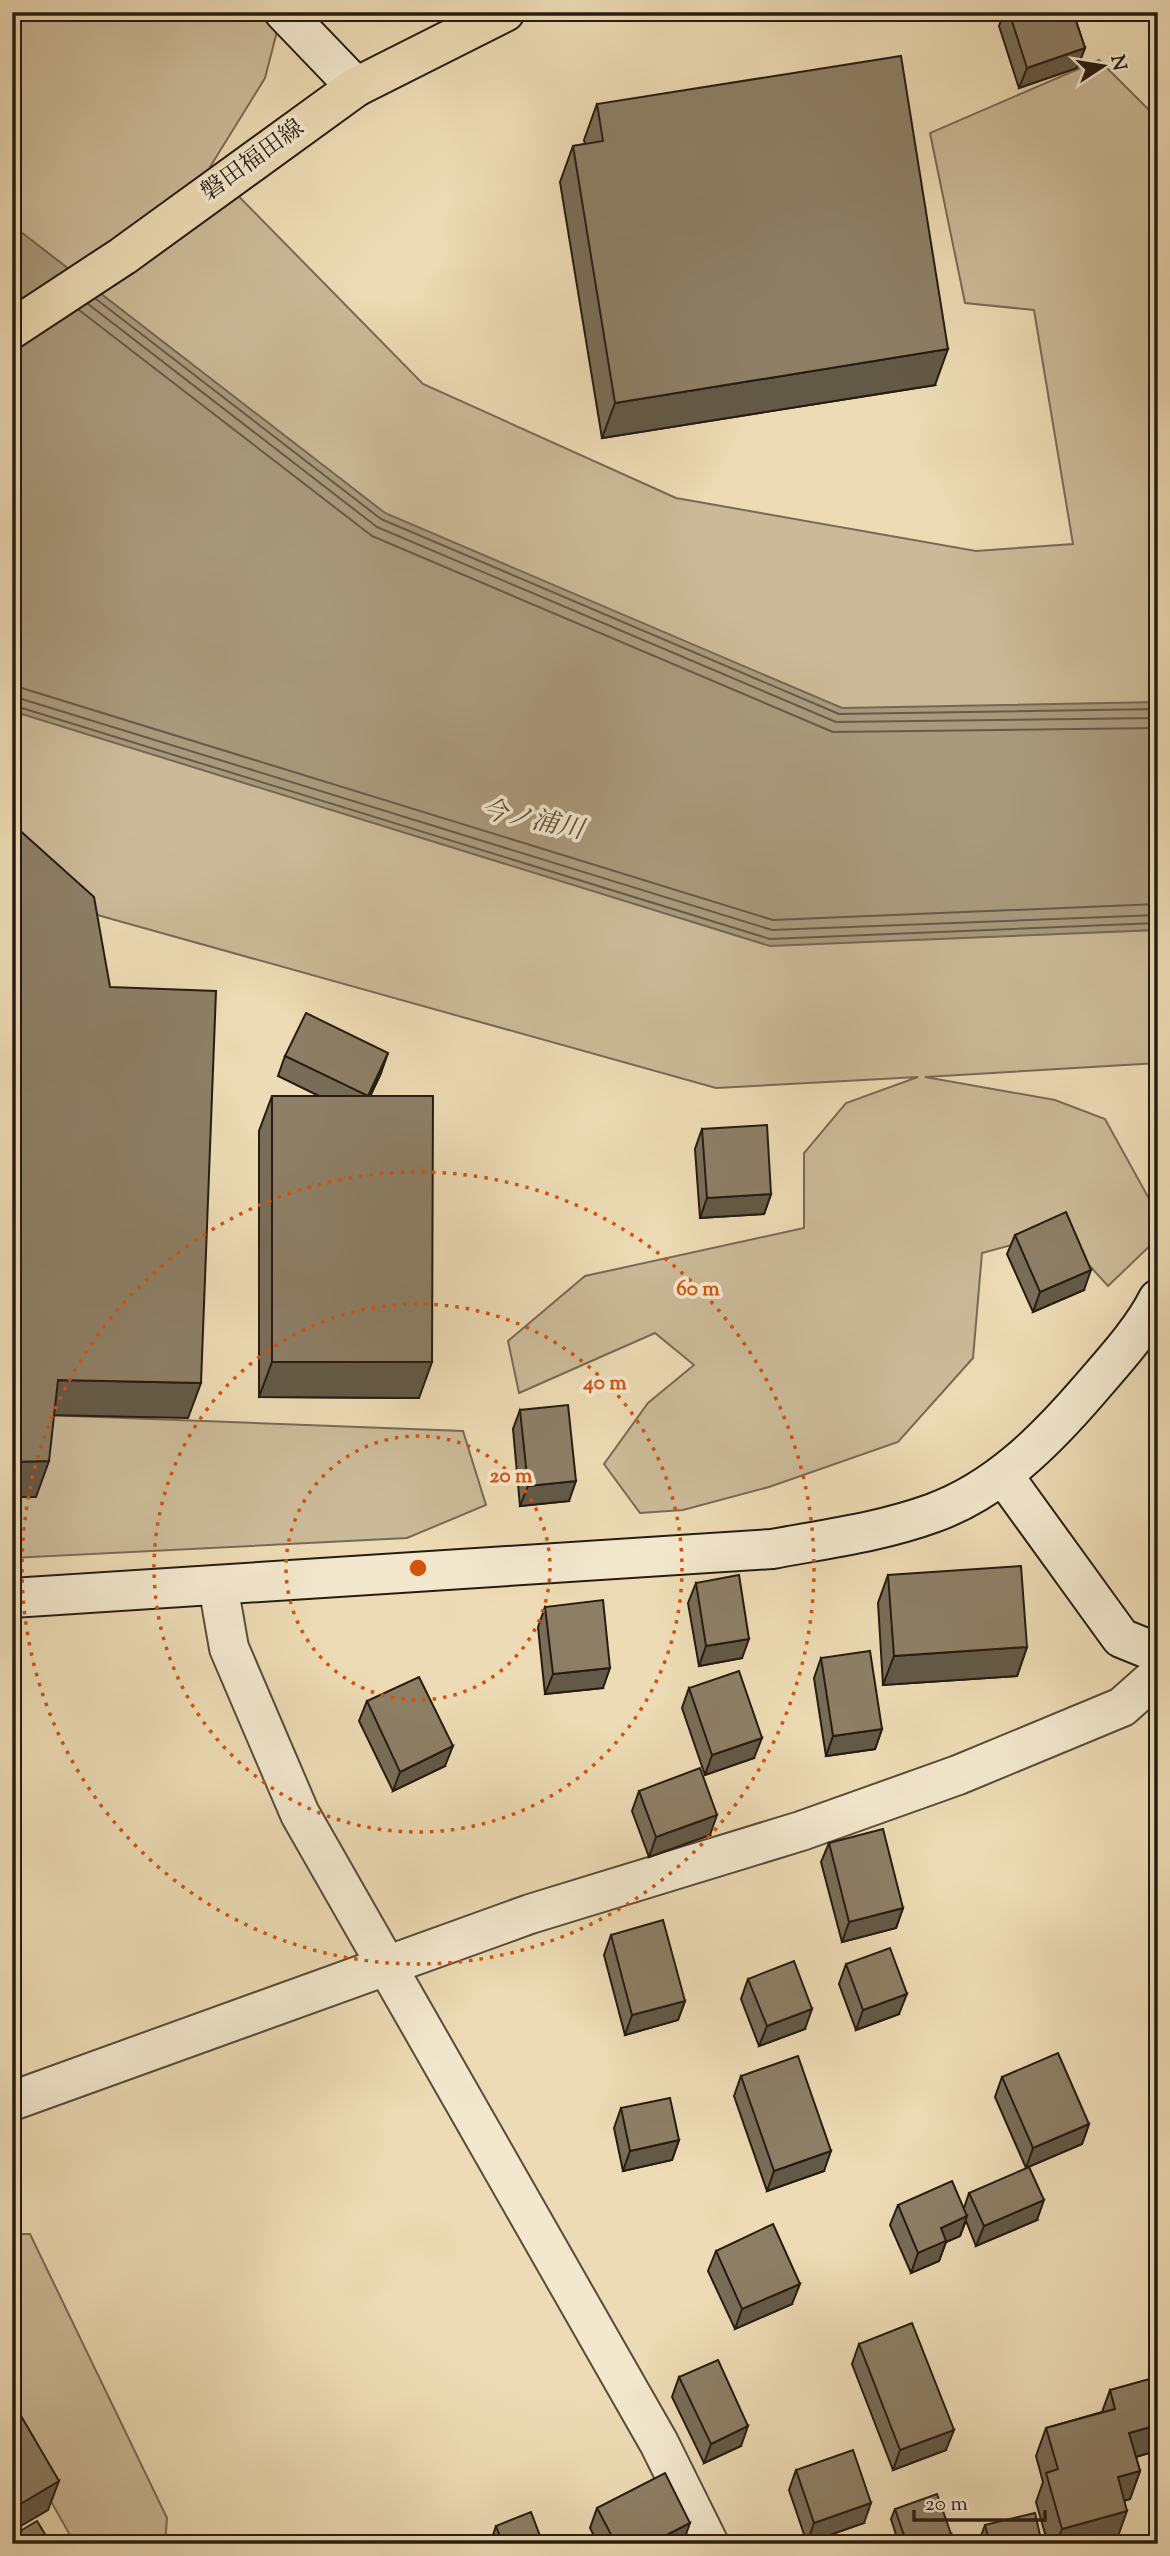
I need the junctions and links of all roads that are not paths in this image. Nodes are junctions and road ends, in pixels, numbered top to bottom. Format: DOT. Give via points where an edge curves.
graph roads {
  1 [pos="284,12"];
  2 [pos="505,12"];
  3 [pos="356,87"];
  4 [pos="12,329"];
  5 [pos="1158,1299"];
  6 [pos="1003,1475"];
  7 [pos="218,1585"];
  8 [pos="12,1598"];
  9 [pos="1158,1653"];
  10 [pos="1158,1675"];
  11 [pos="387,1966"];
  12 [pos="12,2101"];
  13 [pos="709,2544"];
  1 -- 3 [label="street"];
  2 -- 3 [label="main road, 磐田福田線"];
  3 -- 4 [label="main road, 磐田福田線" via="123,256"];
  5 -- 6 [label="street" via="1051,1434"];
  6 -- 7 [label="street" via="936,1512 879,1529 772,1549"];
  6 -- 9 [label="street" via="1121,1638"];
  7 -- 8 [label="street"];
  7 -- 11 [label="street" via="229,1648 300,1814"];
  10 -- 11 [label="street" via="1122,1707 958,1775 801,1832 530,1914"];
  11 -- 12 [label="street"];
  11 -- 13 [label="street" via="659,2443"];
}
